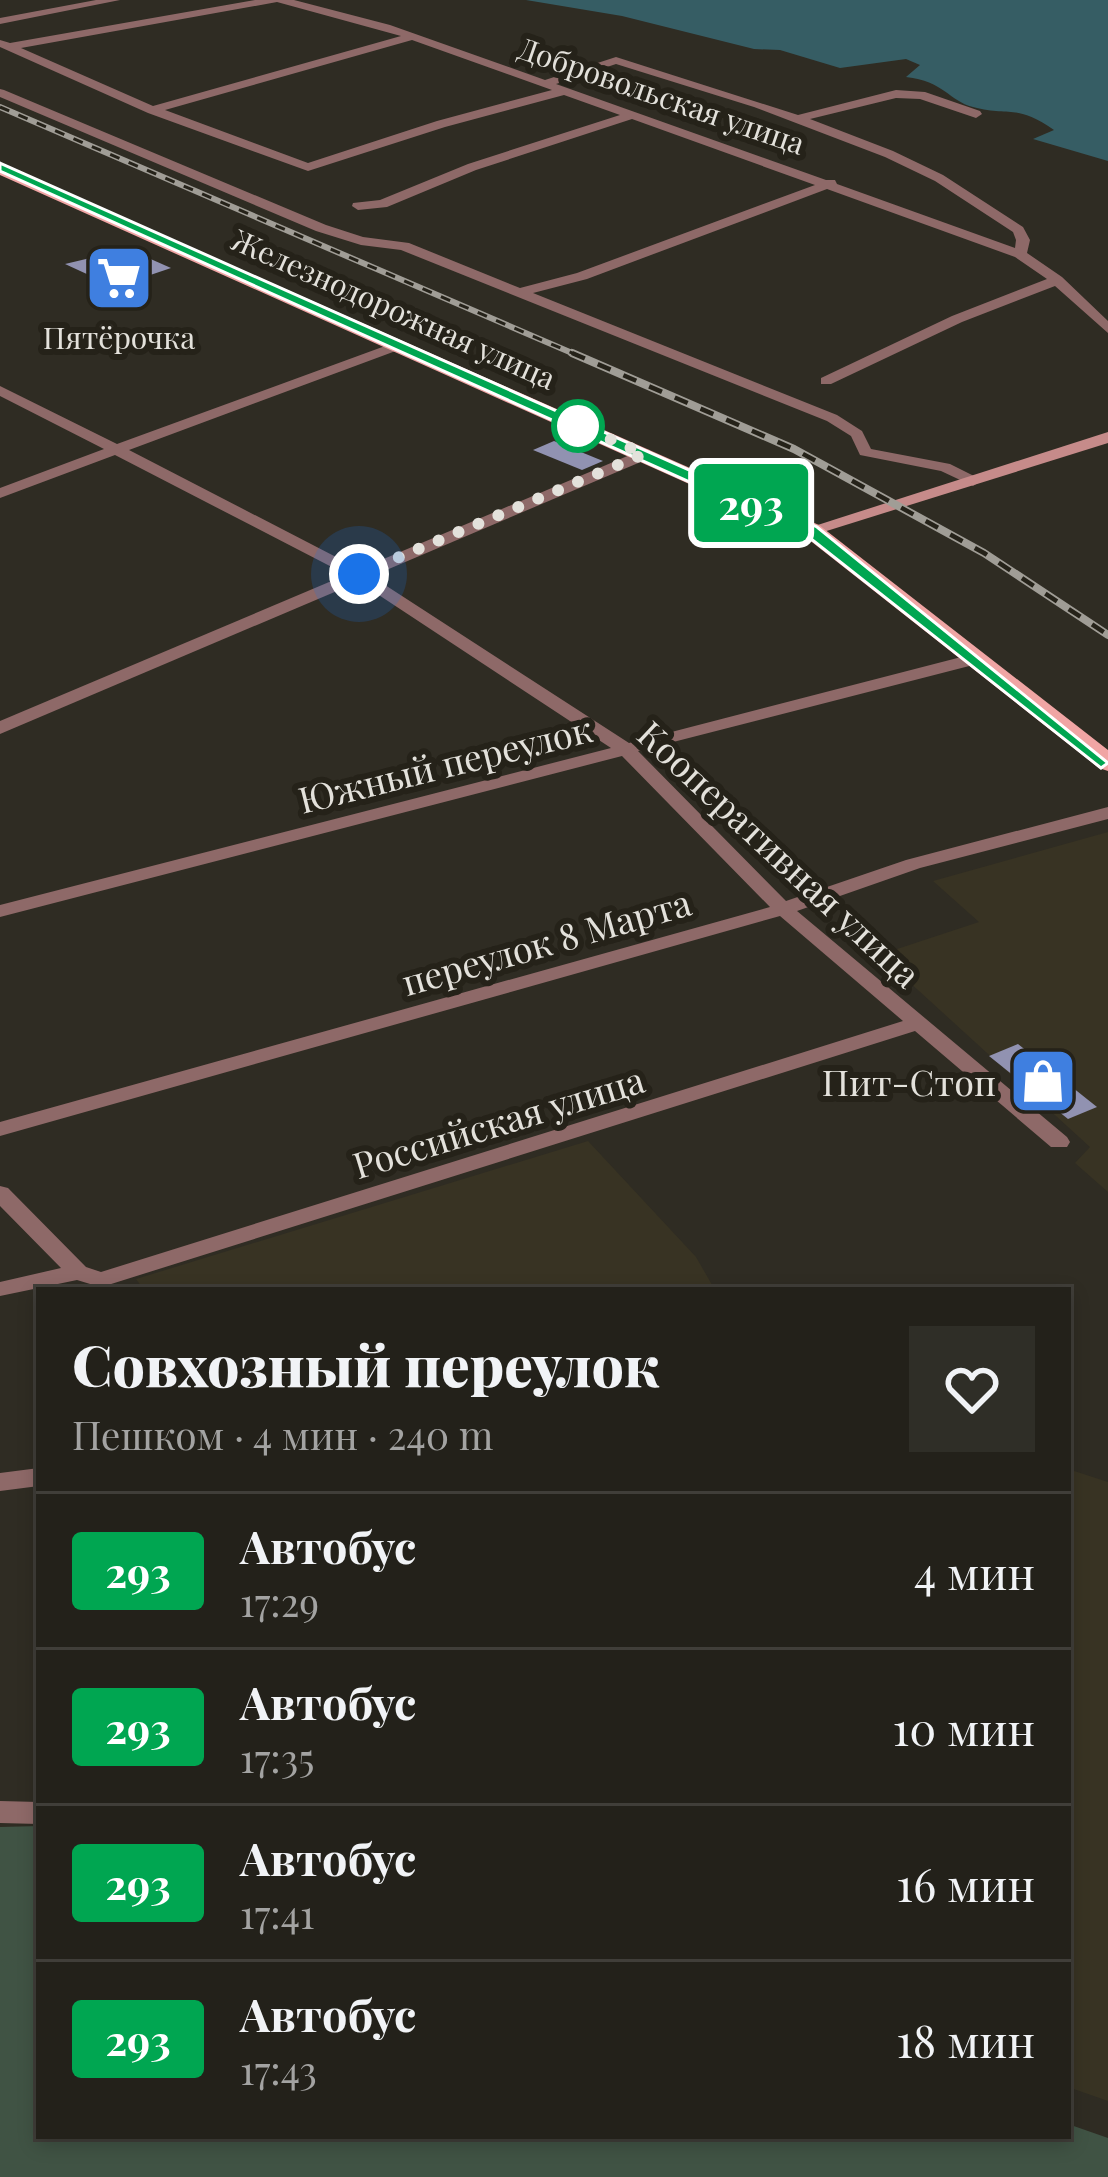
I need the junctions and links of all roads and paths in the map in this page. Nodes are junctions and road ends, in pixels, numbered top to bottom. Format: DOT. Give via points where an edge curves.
graph roads {
  1 [pos="4,0"];
  2 [pos="114,0"];
  3 [pos="278,0"];
  4 [pos="34,14"];
  5 [pos="0,21"];
  6 [pos="412,37"];
  7 [pos="4,45"];
  8 [pos="547,82"];
  9 [pos="568,90"];
  10 [pos="0,93"];
  11 [pos="152,110"];
  12 [pos="976,113"];
  13 [pos="635,114"];
  14 [pos="797,120"];
  15 [pos="0,168"];
  16 [pos="831,183"];
  17 [pos="358,206"];
  18 [pos="1020,254"];
  19 [pos="1058,280"];
  20 [pos="520,292"];
  21 [pos="1108,329"];
  22 [pos="397,346"];
  23 [pos="826,381"];
  24 [pos="0,390"];
  25 [pos="1108,437"];
  26 [pos="116,451"];
  27 [pos="644,454"];
  28 [pos="973,481"];
  29 [pos="0,493"];
  30 [pos="811,530"];
  31 [pos="359,574"];
  32 [pos="976,659"];
  33 [pos="0,727"];
  34 [pos="627,750"];
  35 [pos="1108,763"];
  36 [pos="1108,813"];
  37 [pos="783,909"];
  38 [pos="0,911"];
  39 [pos="915,1024"];
  40 [pos="0,1129"];
  41 [pos="1059,1142"];
  42 [pos="0,1193"];
  43 [pos="89,1276"];
  44 [pos="0,1289"];
  45 [pos="36,1477"];
  46 [pos="0,1482"];
  1 -- 4 [label="street"];
  2 -- 4 [label="street"];
  3 -- 6 [label="street, Добровольская улица"];
  3 -- 7 [label="street"];
  4 -- 5 [label="street"];
  6 -- 8 [label="street, Добровольская улица"];
  6 -- 11 [label="street"];
  7 -- 11 [label="street"];
  8 -- 9 [label="street, Добровольская улица"];
  8 -- 14 [label="street" via="616,60"];
  9 -- 11 [label="street" via="308,167"];
  9 -- 13 [label="street, Добровольская улица"];
  10 -- 20 [label="street" via="321,228 404,246"];
  12 -- 14 [label="street" via="896,94"];
  13 -- 16 [label="street, Добровольская улица"];
  13 -- 17 [label="street"];
  14 -- 18 [label="street" via="939,178 1018,230"];
  15 -- 22 [label="main road, Железнодорожная улица"];
  16 -- 18 [label="street, Добровольская улица"];
  16 -- 20 [label="street"];
  18 -- 19 [label="street"];
  19 -- 21 [label="street"];
  19 -- 23 [label="street"];
  20 -- 28 [label="street" via="832,418 877,458 923,461"];
  22 -- 26 [label="street"];
  22 -- 27 [label="main road, Железнодорожная улица"];
  24 -- 26 [label="street, Кооперативная улица"];
  25 -- 28 [label="main road"];
  26 -- 29 [label="street"];
  26 -- 31 [label="street, Кооперативная улица"];
  27 -- 30 [label="main road, Железнодорожная улица"];
  27 -- 31 [label="street"];
  28 -- 30 [label="main road"];
  30 -- 32 [label="main road, Железнодорожная улица"];
  31 -- 33 [label="street"];
  31 -- 34 [label="street, Кооперативная улица"];
  32 -- 34 [label="street, Южный переулок"];
  32 -- 35 [label="main road, Железнодорожная улица"];
  34 -- 37 [label="street, Кооперативная улица"];
  34 -- 38 [label="street, Южный переулок"];
  36 -- 37 [label="street, переулок 8 Марта" via="913,864"];
  37 -- 39 [label="street, Кооперативная улица"];
  37 -- 40 [label="street, переулок 8 Марта"];
  39 -- 41 [label="street, Кооперативная улица"];
  39 -- 43 [label="street, Российская улица"];
  42 -- 43 [label="street"];
  43 -- 44 [label="street, Российская улица"];
  45 -- 46 [label="street"];
}
